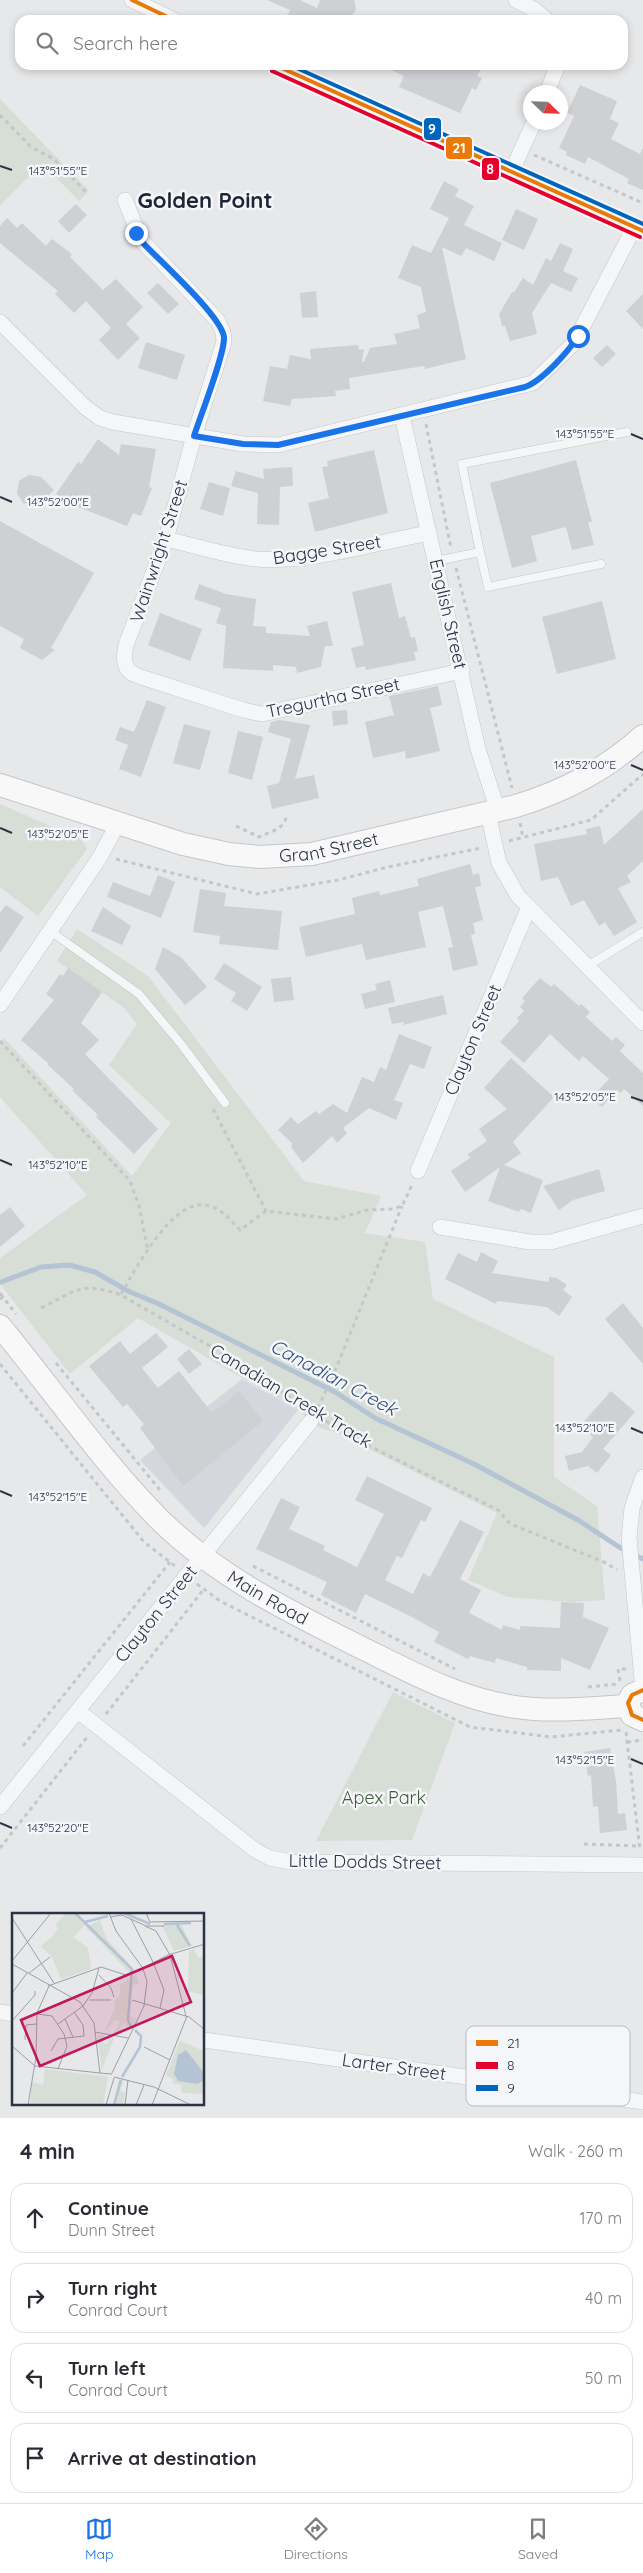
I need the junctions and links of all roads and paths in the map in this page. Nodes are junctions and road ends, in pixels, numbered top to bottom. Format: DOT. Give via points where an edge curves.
graph roads {
  1 [pos="132,0"];
  2 [pos="516,0"];
  3 [pos="164,15"];
  4 [pos="541,15"];
  5 [pos="287,70"];
  6 [pos="556,70"];
  7 [pos="550,85"];
  8 [pos="0,115"];
  9 [pos="530,130"];
  10 [pos="522,149"];
  11 [pos="512,171"];
  12 [pos="88,194"];
  13 [pos="125,200"];
  14 [pos="643,204"];
  15 [pos="639,229"];
  16 [pos="0,322"];
  17 [pos="423,411"];
  18 [pos="402,416"];
  19 [pos="627,432"];
  20 [pos="194,436"];
  21 [pos="429,533"];
  22 [pos="166,539"];
  23 [pos="480,552"];
  24 [pos="453,558"];
  25 [pos="436,561"];
  26 [pos="600,564"];
  27 [pos="124,664"];
  28 [pos="462,671"];
  29 [pos="643,736"];
  30 [pos="643,774"];
  31 [pos="0,785"];
  32 [pos="501,810"];
  33 [pos="286,817"];
  34 [pos="118,823"];
  35 [pos="236,826"];
  36 [pos="523,838"];
  37 [pos="495,845"];
  38 [pos="528,909"];
  39 [pos="50,930"];
  40 [pos="643,932"];
  41 [pos="586,967"];
  42 [pos="0,1005"];
  43 [pos="643,1023"];
  44 [pos="0,1041"];
  45 [pos="225,1102"];
  46 [pos="212,1107"];
  47 [pos="418,1171"];
  48 [pos="402,1206"];
  49 [pos="266,1211"];
  50 [pos="643,1216"];
  51 [pos="440,1227"];
  52 [pos="148,1251"];
  53 [pos="0,1293"];
  54 [pos="121,1294"];
  55 [pos="2,1298"];
  56 [pos="41,1308"];
  57 [pos="10,1323"];
  58 [pos="52,1357"];
  59 [pos="0,1364"];
  60 [pos="321,1398"];
  61 [pos="315,1417"];
  62 [pos="643,1477"];
  63 [pos="161,1491"];
  64 [pos="203,1557"];
  65 [pos="251,1564"];
  66 [pos="632,1582"];
  67 [pos="204,1589"];
  68 [pos="640,1667"];
  69 [pos="456,1669"];
  70 [pos="581,1688"];
  71 [pos="637,1707"];
  72 [pos="78,1711"];
  73 [pos="96,1725"];
  74 [pos="643,1740"];
  75 [pos="627,1742"];
  76 [pos="23,1746"];
  77 [pos="0,1807"];
  78 [pos="584,1844"];
  79 [pos="0,1848"];
  80 [pos="643,1865"];
  81 [pos="205,2040"];
  82 [pos="466,2077"];
  83 [pos="630,2100"];
  84 [pos="643,2102"];
  1 -- 3 [label="street"];
  2 -- 4 [label="street"];
  5 -- 11 [label="street"];
  6 -- 7 [label="street"];
  8 -- 12 [label="path" via="31,147 54,159"];
  9 -- 10 [label="street"];
  10 -- 11 [label="street"];
  10 -- 14 [label="path"];
  11 -- 15 [label="street"];
  13 -- 20 [label="street, Wainwright Street" via="141,240 212,315 223,332 222,348"];
  15 -- 17 [label="street" via="574,343 537,381 525,387"];
  16 -- 20 [label="street" via="95,415 113,422"];
  17 -- 18 [label="street"];
  17 -- 24 [label="path"];
  18 -- 20 [label="street" via="278,445 243,444"];
  18 -- 21 [label="street, English Street"];
  19 -- 23 [label="lane" via="462,464"];
  20 -- 22 [label="street, Wainwright Street"];
  21 -- 22 [label="street, Bagge Street" via="314,555 266,559"];
  21 -- 25 [label="street, English Street"];
  22 -- 27 [label="street, Wainwright Street" via="126,645"];
  23 -- 24 [label="lane"];
  23 -- 26 [label="lane" via="488,587"];
  24 -- 25 [label="lane"];
  24 -- 32 [label="path"];
  25 -- 28 [label="street, English Street"];
  27 -- 28 [label="street, Tregurtha Street" via="133,675 262,714"];
  28 -- 32 [label="street, English Street" via="478,749"];
  29 -- 32 [label="main road, Grant Street" via="588,778 550,796"];
  30 -- 36 [label="path" via="591,820"];
  31 -- 34 [label="main road, Grant Street"];
  32 -- 34 [label="main road, Grant Street" via="312,854 270,857 210,851"];
  32 -- 36 [label="path"];
  32 -- 37 [label="street, English Street"];
  33 -- 35 [label="path" via="280,828 259,837"];
  34 -- 39 [label="street" via="100,857"];
  36 -- 37 [label="path"];
  37 -- 38 [label="street, English Street" via="506,878"];
  38 -- 41 [label="street, English Street"];
  38 -- 47 [label="street, Clayton Street"];
  39 -- 42 [label="street"];
  39 -- 45 [label="lane" via="139,994"];
  40 -- 41 [label="lane"];
  41 -- 43 [label="street, English Street"];
  44 -- 52 [label="path" via="130,1181"];
  46 -- 49 [label="path"];
  47 -- 48 [label="path"];
  48 -- 49 [label="path" via="367,1210 336,1220"];
  48 -- 60 [label="path"];
  49 -- 52 [label="path" via="240,1230 211,1206 190,1207 160,1233"];
  50 -- 51 [label="street" via="551,1242 530,1242"];
  52 -- 54 [label="path"];
  53 -- 55 [label="path"];
  54 -- 56 [label="path, Canadian Creek Track" via="99,1287 84,1287"];
  54 -- 61 [label="path, Canadian Creek Track" via="246,1368"];
  55 -- 57 [label="path"];
  57 -- 64 [label="main road, Main Road" via="132,1489"];
  58 -- 63 [label="path"];
  59 -- 76 [label="path" via="144,1542 170,1562"];
  61 -- 64 [label="street, Clayton Street"];
  61 -- 66 [label="path, Canadian Creek Track" via="500,1511 511,1524 606,1563"];
  62 -- 66 [label="street" via="632,1508 629,1538"];
  64 -- 71 [label="main road, Main Road" via="285,1609 462,1694 509,1706 552,1711"];
  64 -- 72 [label="street, Clayton Street"];
  65 -- 69 [label="path"];
  66 -- 68 [label="street"];
  67 -- 73 [label="path"];
  68 -- 70 [label="path" via="618,1670 620,1684"];
  68 -- 71 [label="street"];
  71 -- 75 [label="path"];
  72 -- 73 [label="street, Little Dodds Street"];
  72 -- 77 [label="street, Clayton Street"];
  73 -- 79 [label="path"];
  73 -- 80 [label="street, Little Dodds Street" via="255,1850 276,1860"];
  74 -- 75 [label="path"];
  75 -- 78 [label="path" via="639,1846"];
  81 -- 82 [label="street, Larter Street"];
  83 -- 84 [label="street, Larter Street"];
}
